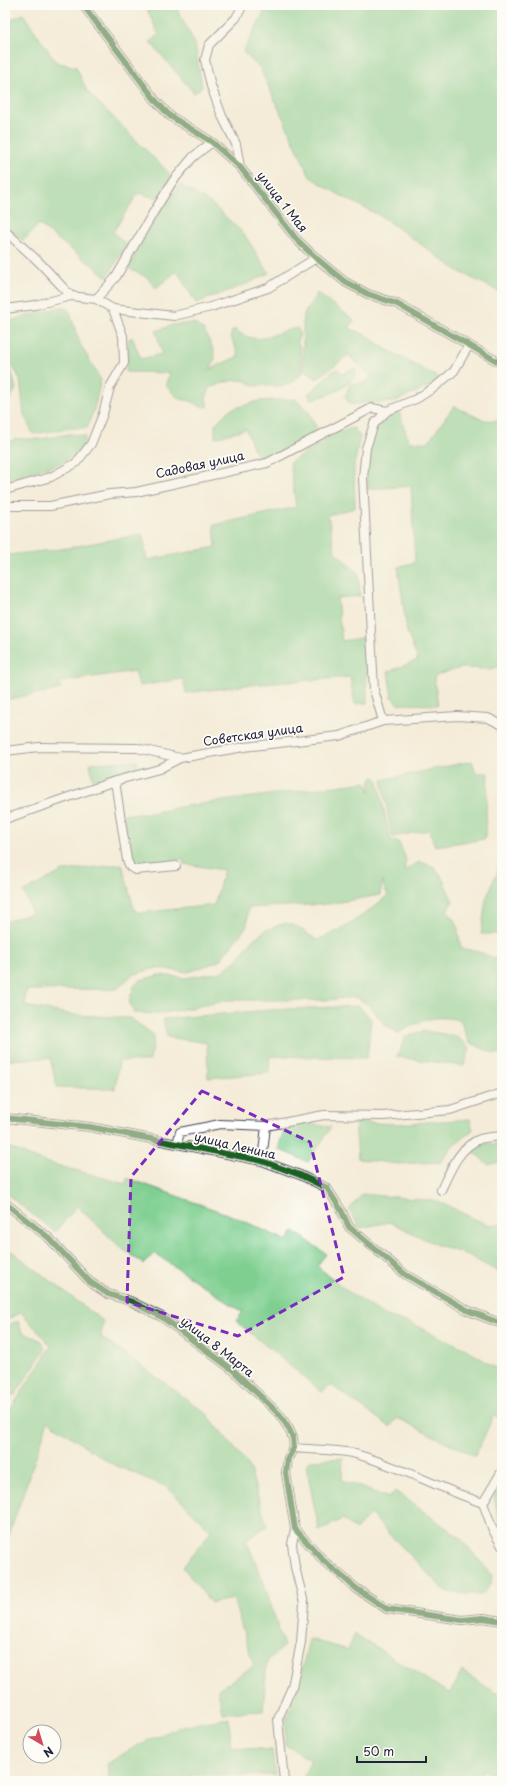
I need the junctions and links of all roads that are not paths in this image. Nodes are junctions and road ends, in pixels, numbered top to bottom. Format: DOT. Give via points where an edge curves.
graph roads {
  1 [pos="83,5"];
  2 [pos="243,5"];
  3 [pos="212,142"];
  4 [pos="240,167"];
  5 [pos="5,231"];
  6 [pos="316,258"];
  7 [pos="71,296"];
  8 [pos="96,299"];
  9 [pos="5,309"];
  10 [pos="113,309"];
  11 [pos="469,345"];
  12 [pos="502,364"];
  13 [pos="387,411"];
  14 [pos="5,490"];
  15 [pos="5,506"];
  16 [pos="383,721"];
  17 [pos="502,725"];
  18 [pos="5,751"];
  19 [pos="180,758"];
  20 [pos="115,781"];
  21 [pos="5,819"];
  22 [pos="176,866"];
  23 [pos="502,1093"];
  24 [pos="5,1118"];
  25 [pos="266,1126"];
  26 [pos="502,1136"];
  27 [pos="177,1144"];
  28 [pos="262,1161"];
  29 [pos="440,1190"];
  30 [pos="5,1203"];
  31 [pos="502,1324"];
  32 [pos="294,1448"];
  33 [pos="502,1472"];
  34 [pos="483,1503"];
  35 [pos="294,1529"];
  36 [pos="502,1546"];
  37 [pos="502,1621"];
  38 [pos="284,1781"];
  1 -- 3 [label="street, улица 1 Мая" via="170,116"];
  2 -- 4 [label="street" via="236,18 209,45 205,60 222,116 236,144"];
  3 -- 4 [label="street, улица 1 Мая"];
  3 -- 8 [label="street" via="193,157 174,181 152,213 116,277"];
  4 -- 6 [label="street, улица 1 Мая" via="296,240"];
  5 -- 7 [label="street"];
  6 -- 10 [label="street" via="268,288 211,307 174,316"];
  6 -- 11 [label="street, улица 1 Мая" via="345,282 368,294 397,304"];
  7 -- 8 [label="street"];
  7 -- 9 [label="street"];
  8 -- 10 [label="street"];
  10 -- 14 [label="street" via="123,336 124,363 110,387 91,444 76,463 51,477"];
  11 -- 12 [label="street, улица 1 Мая"];
  11 -- 13 [label="street, Садовая улица" via="454,371 435,387 416,400"];
  13 -- 15 [label="street, Садовая улица" via="372,408 267,463 136,492 110,494 50,506"];
  13 -- 16 [label="street, Садовая улица" via="374,424 366,448 363,478 374,690"];
  16 -- 17 [label="street, Советская улица" via="457,716 488,718"];
  16 -- 19 [label="street, Советская улица" via="339,736 244,747"];
  18 -- 19 [label="street, Советская улица" via="39,747 137,748"];
  19 -- 20 [label="street" via="159,769"];
  20 -- 21 [label="street"];
  20 -- 22 [label="street" via="130,867 136,870"];
  23 -- 25 [label="street" via="450,1110 383,1116 324,1115"];
  24 -- 27 [label="street, улица Ленина" via="90,1127"];
  25 -- 27 [label="street" via="220,1124 180,1132"];
  25 -- 28 [label="street"];
  26 -- 29 [label="street" via="480,1139 464,1148"];
  27 -- 28 [label="street, улица Ленина"];
  28 -- 31 [label="street, улица Ленина" via="327,1188 349,1227 406,1275 469,1311"];
  30 -- 32 [label="street, улица 8 Марта" via="49,1238 90,1282 108,1294 130,1301 162,1317 233,1370 280,1415 293,1438"];
  32 -- 34 [label="street" via="351,1453"];
  32 -- 35 [label="street" via="288,1458 286,1473"];
  33 -- 34 [label="street"];
  34 -- 36 [label="street"];
  35 -- 37 [label="street" via="325,1562 357,1589 387,1609 462,1620 483,1618"];
  35 -- 38 [label="street" via="292,1544 295,1567 304,1603 301,1642 292,1687 278,1719"];
}
